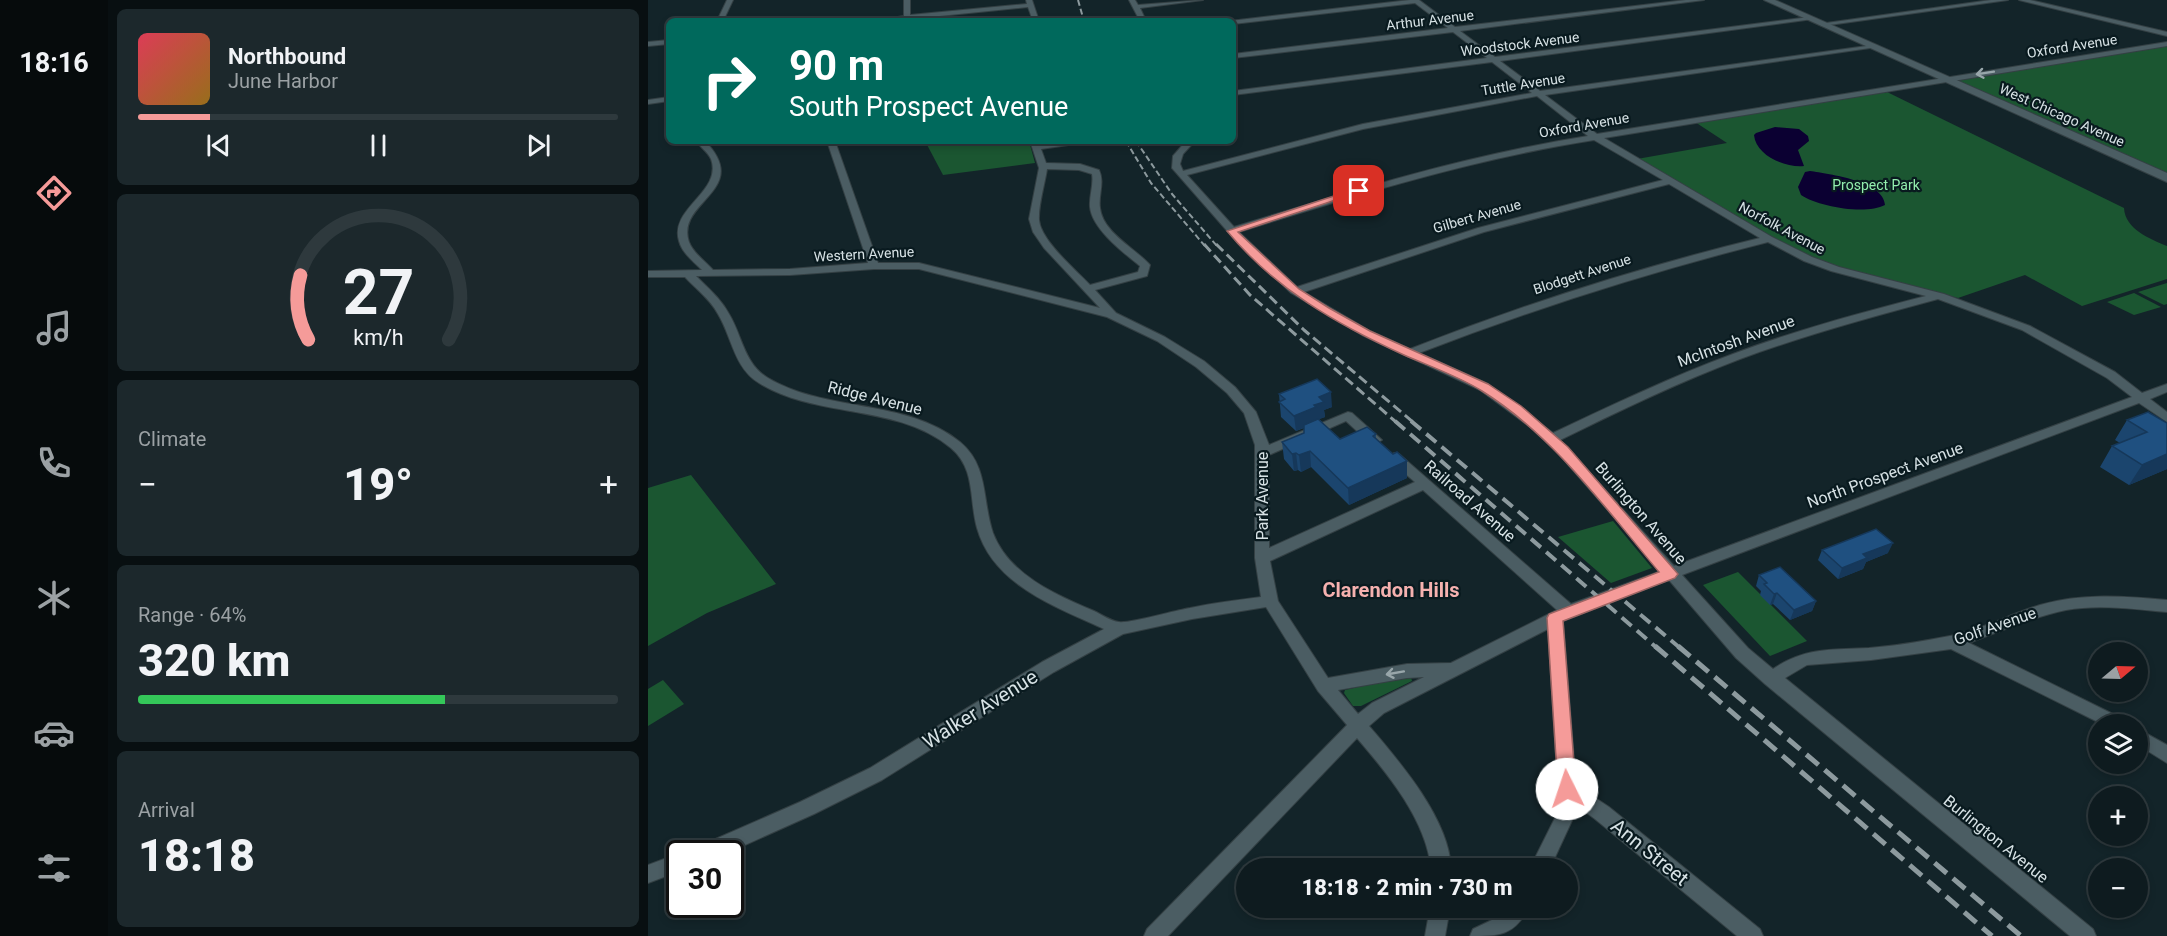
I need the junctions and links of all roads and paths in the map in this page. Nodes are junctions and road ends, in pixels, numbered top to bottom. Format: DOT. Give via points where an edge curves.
graph roads {
  1 [pos="730,0"];
  2 [pos="907,0"];
  3 [pos="1132,0"];
  4 [pos="1200,0"];
  5 [pos="1701,0"];
  6 [pos="1768,0"];
  7 [pos="2005,0"];
  8 [pos="2022,0"];
  9 [pos="1421,1"];
  10 [pos="1030,3"];
  11 [pos="1136,7"];
  12 [pos="721,18"];
  13 [pos="907,18"];
  14 [pos="915,18"];
  15 [pos="1035,18"];
  16 [pos="1142,18"];
  17 [pos="1810,19"];
  18 [pos="1236,22"];
  19 [pos="1822,24"];
  20 [pos="1454,29"];
  21 [pos="2167,34"];
  22 [pos="666,42"];
  23 [pos="648,44"];
  24 [pos="2167,44"];
  25 [pos="1874,47"];
  26 [pos="1236,56"];
  27 [pos="1493,60"];
  28 [pos="1946,80"];
  29 [pos="1236,93"];
  30 [pos="1539,94"];
  31 [pos="666,99"];
  32 [pos="648,102"];
  33 [pos="1594,136"];
  34 [pos="703,144"];
  35 [pos="832,144"];
  36 [pos="1035,144"];
  37 [pos="1188,144"];
  38 [pos="1042,166"];
  39 [pos="1181,174"];
  40 [pos="2167,178"];
  41 [pos="1671,181"];
  42 [pos="1232,231"];
  43 [pos="1769,239"];
  44 [pos="874,266"];
  45 [pos="688,273"];
  46 [pos="710,273"];
  47 [pos="648,274"];
  48 [pos="1088,289"];
  49 [pos="1295,291"];
  50 [pos="1940,296"];
  51 [pos="1112,315"];
  52 [pos="1409,352"];
  53 [pos="2167,388"];
  54 [pos="2143,398"];
  55 [pos="2167,418"];
  56 [pos="1551,439"];
  57 [pos="1262,453"];
  58 [pos="1423,484"];
  59 [pos="1262,558"];
  60 [pos="1670,574"];
  61 [pos="1270,601"];
  62 [pos="2167,606"];
  63 [pos="1562,615"];
  64 [pos="1119,629"];
  65 [pos="1953,642"];
  66 [pos="1454,668"];
  67 [pos="1771,679"];
  68 [pos="1324,686"];
  69 [pos="2097,714"];
  70 [pos="1358,727"];
  71 [pos="2148,743"];
  72 [pos="2167,755"];
  73 [pos="1567,789"];
  74 [pos="734,840"];
  75 [pos="1440,858"];
  76 [pos="1545,858"];
  77 [pos="666,867"];
  78 [pos="648,874"];
  79 [pos="1438,918"];
  80 [pos="1509,918"];
  81 [pos="1154,936"];
  82 [pos="1435,936"];
  83 [pos="1480,936"];
  84 [pos="1753,936"];
  85 [pos="2086,936"];
  1 -- 12 [label="street"];
  2 -- 13 [label="street"];
  3 -- 11 [label="street"];
  4 -- 11 [label="street"];
  5 -- 20 [label="street, Arthur Avenue"];
  6 -- 17 [label="main road, West Chicago Avenue"];
  7 -- 19 [label="street"];
  8 -- 21 [label="street"];
  9 -- 18 [label="street"];
  9 -- 20 [label="street, Norfolk Avenue"];
  10 -- 14 [label="street"];
  10 -- 15 [label="street"];
  11 -- 16 [label="street"];
  17 -- 19 [label="main road, West Chicago Avenue"];
  17 -- 27 [label="street, Woodstock Avenue"];
  19 -- 25 [label="main road, West Chicago Avenue"];
  20 -- 26 [label="street, Arthur Avenue"];
  20 -- 27 [label="street, Norfolk Avenue"];
  22 -- 23 [label="street"];
  24 -- 28 [label="street, Oxford Avenue, one-way"];
  25 -- 28 [label="main road, West Chicago Avenue"];
  25 -- 30 [label="street, Tuttle Avenue"];
  27 -- 29 [label="street, Woodstock Avenue"];
  27 -- 30 [label="street, Norfolk Avenue"];
  28 -- 33 [label="street, Oxford Avenue"];
  28 -- 40 [label="main road, West Chicago Avenue"];
  30 -- 33 [label="street, Norfolk Avenue"];
  30 -- 39 [label="street, Tuttle Avenue" via="1367,126"];
  31 -- 32 [label="street"];
  33 -- 41 [label="street, Norfolk Avenue"];
  33 -- 42 [label="street, Oxford Avenue" via="1422,173"];
  34 -- 46 [label="street" via="714,156 716,173 685,223 683,240"];
  35 -- 44 [label="street"];
  36 -- 38 [label="street, Park Avenue"];
  37 -- 39 [label="street" via="1175,160"];
  38 -- 48 [label="street, Park Avenue" via="1035,227"];
  38 -- 48 [label="street" via="1080,167 1096,172 1098,218 1145,265 1143,274"];
  39 -- 42 [label="street, Burlington Avenue"];
  41 -- 43 [label="street, Norfolk Avenue"];
  41 -- 49 [label="street, Gilbert Avenue" via="1495,224"];
  42 -- 49 [label="street, Burlington Avenue"];
  43 -- 50 [label="street, Norfolk Avenue" via="1835,269"];
  43 -- 52 [label="street, Blodgett Avenue" via="1602,283"];
  44 -- 46 [label="street, Western Avenue" via="804,272"];
  44 -- 51 [label="street, Western Avenue" via="928,267"];
  45 -- 46 [label="street, Western Avenue"];
  45 -- 47 [label="street, Western Avenue"];
  45 -- 64 [label="street, Ridge Avenue" via="721,309 745,363 763,381 802,397 921,425 955,445 976,472 984,526 998,556 1044,594"];
  48 -- 51 [label="street, Park Avenue"];
  49 -- 52 [label="street, Burlington Avenue" via="1345,322"];
  50 -- 54 [label="street, Norfolk Avenue" via="2026,328 2090,362"];
  50 -- 56 [label="street, McIntosh Avenue" via="1859,316 1737,356"];
  51 -- 57 [label="street, Park Avenue" via="1182,351 1224,383 1250,412 1260,434"];
  52 -- 56 [label="street, Burlington Avenue" via="1484,387"];
  53 -- 54 [label="street, North Prospect Avenue"];
  54 -- 55 [label="street, Norfolk Avenue"];
  54 -- 60 [label="street, North Prospect Avenue"];
  56 -- 60 [label="street, Burlington Avenue"];
  57 -- 58 [label="street, Railroad Avenue" via="1348,416"];
  57 -- 59 [label="street, Park Avenue"];
  58 -- 59 [label="street"];
  58 -- 63 [label="street, Railroad Avenue"];
  59 -- 61 [label="street, Park Avenue"];
  60 -- 63 [label="street, North Prospect Avenue"];
  60 -- 67 [label="street, Burlington Avenue"];
  61 -- 64 [label="street, Walker Avenue"];
  61 -- 68 [label="street, Park Avenue"];
  62 -- 65 [label="street, Golf Avenue" via="2068,603"];
  63 -- 66 [label="street, North Prospect Avenue"];
  63 -- 73 [label="street"];
  64 -- 74 [label="street, Walker Avenue" via="1040,672 876,774"];
  65 -- 67 [label="street, Golf Avenue" via="1871,654 1822,656 1793,664"];
  65 -- 69 [label="street"];
  66 -- 68 [label="street, one-way"];
  66 -- 70 [label="street, North Prospect Avenue" via="1378,708"];
  67 -- 85 [label="street, Burlington Avenue"];
  68 -- 70 [label="street, Park Avenue"];
  70 -- 75 [label="street, Park Avenue" via="1420,808"];
  70 -- 81 [label="street, North Prospect Avenue"];
  71 -- 72 [label="street"];
  73 -- 76 [label="street" via="1566,814"];
  73 -- 84 [label="street, Ann Street"];
  77 -- 78 [label="street"];
  79 -- 82 [label="street"];
  80 -- 83 [label="street"];
}
